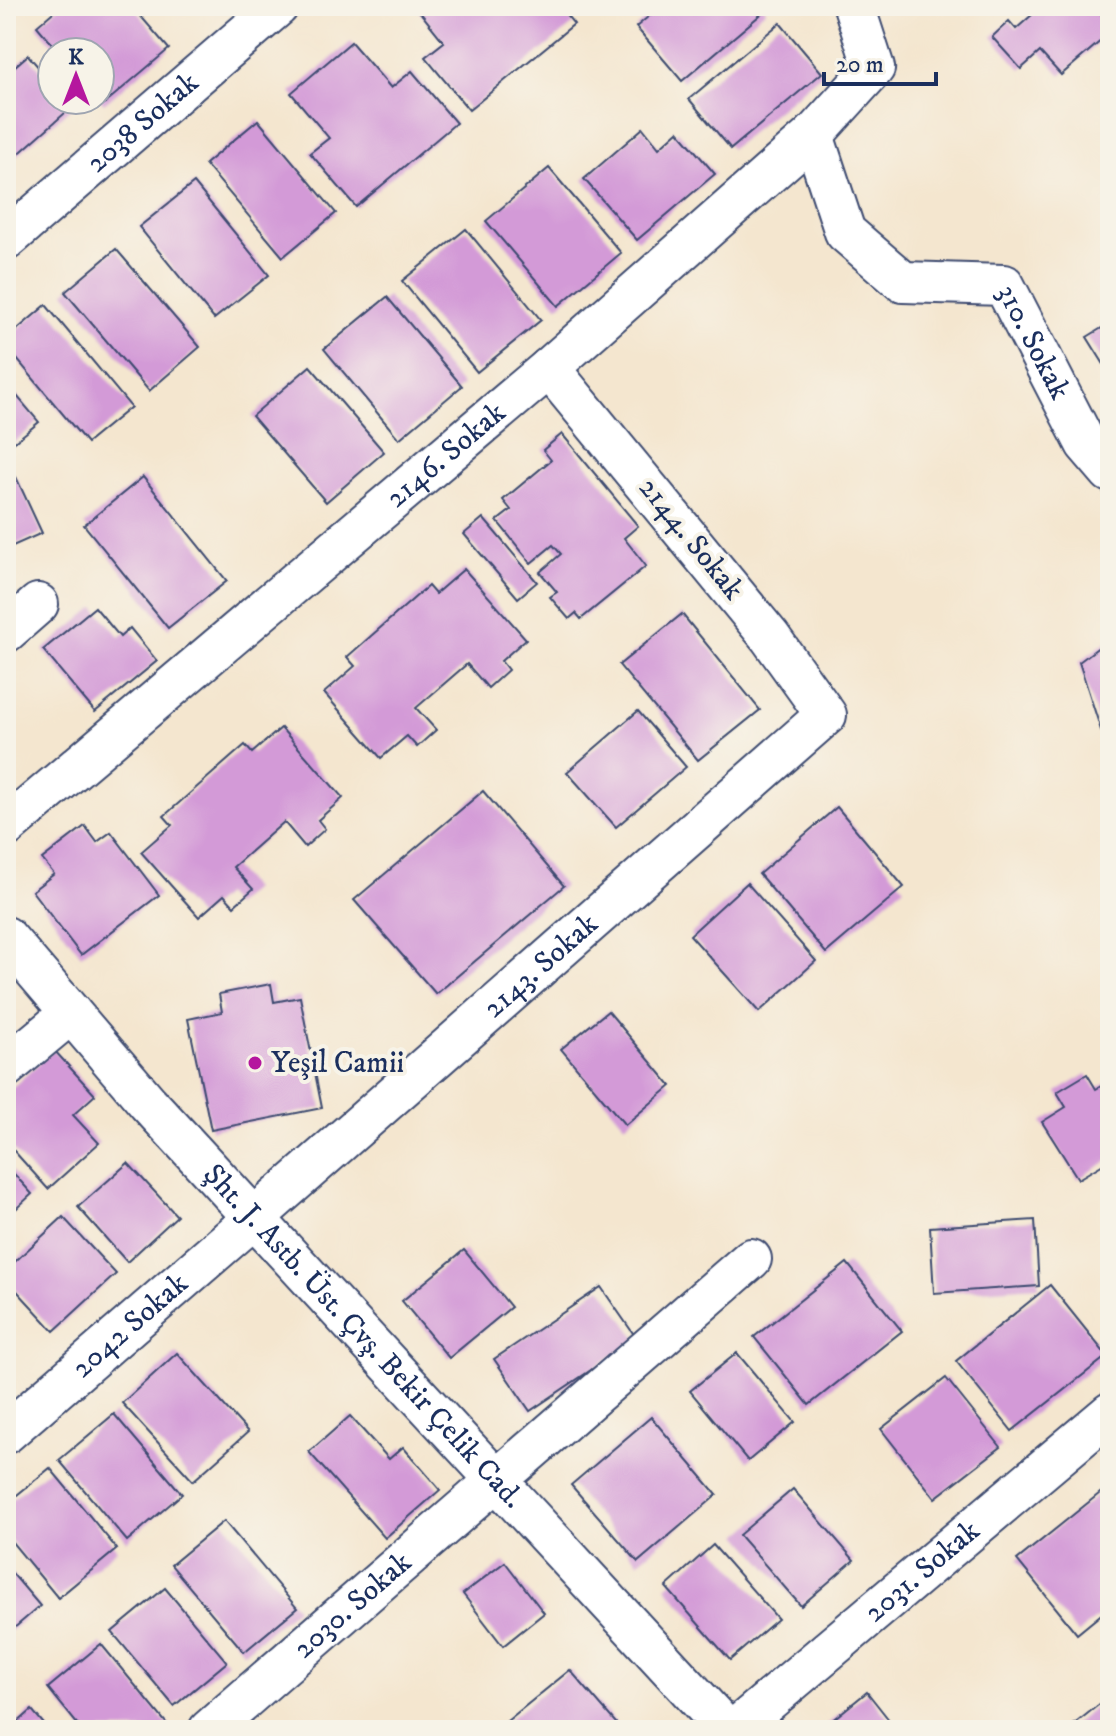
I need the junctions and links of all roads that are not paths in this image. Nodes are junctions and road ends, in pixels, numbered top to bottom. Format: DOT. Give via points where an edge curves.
graph roads {
  1 [pos="278,6"];
  2 [pos="854,6"];
  3 [pos="813,135"];
  4 [pos="6,240"];
  5 [pos="549,368"];
  6 [pos="1110,472"];
  7 [pos="38,604"];
  8 [pos="6,632"];
  9 [pos="826,715"];
  10 [pos="6,827"];
  11 [pos="6,937"];
  12 [pos="71,1013"];
  13 [pos="6,1067"];
  14 [pos="254,1218"];
  15 [pos="751,1259"];
  16 [pos="1110,1413"];
  17 [pos="6,1433"];
  18 [pos="496,1480"];
  19 [pos="209,1730"];
  20 [pos="727,1730"];
  21 [pos="734,1730"];
  1 -- 4 [label="street, 2038 Sokak"];
  2 -- 3 [label="street, 2146. Sokak" via="874,68"];
  3 -- 5 [label="street, 2146. Sokak"];
  3 -- 6 [label="street, 310. Sokak" via="845,232 903,282 1004,285 1086,444"];
  5 -- 9 [label="street, 2144. Sokak" via="761,626"];
  5 -- 10 [label="street, 2146. Sokak"];
  7 -- 8 [label="street"];
  9 -- 14 [label="street, 2143. Sokak"];
  11 -- 12 [label="street, Şht. J. Astb. Üst. Çvş. Bekir Çelik Cad."];
  12 -- 13 [label="street"];
  12 -- 14 [label="street, Şht. J. Astb. Üst. Çvş. Bekir Çelik Cad."];
  14 -- 17 [label="street, 2042 Sokak"];
  14 -- 18 [label="street, Şht. J. Astb. Üst. Çvş. Bekir Çelik Cad."];
  15 -- 18 [label="street, 2030. Sokak"];
  16 -- 21 [label="street, 2031. Sokak"];
  18 -- 19 [label="street, 2030. Sokak"];
  18 -- 20 [label="street, Şht. J. Astb. Üst. Çvş. Bekir Çelik Cad."];
}
